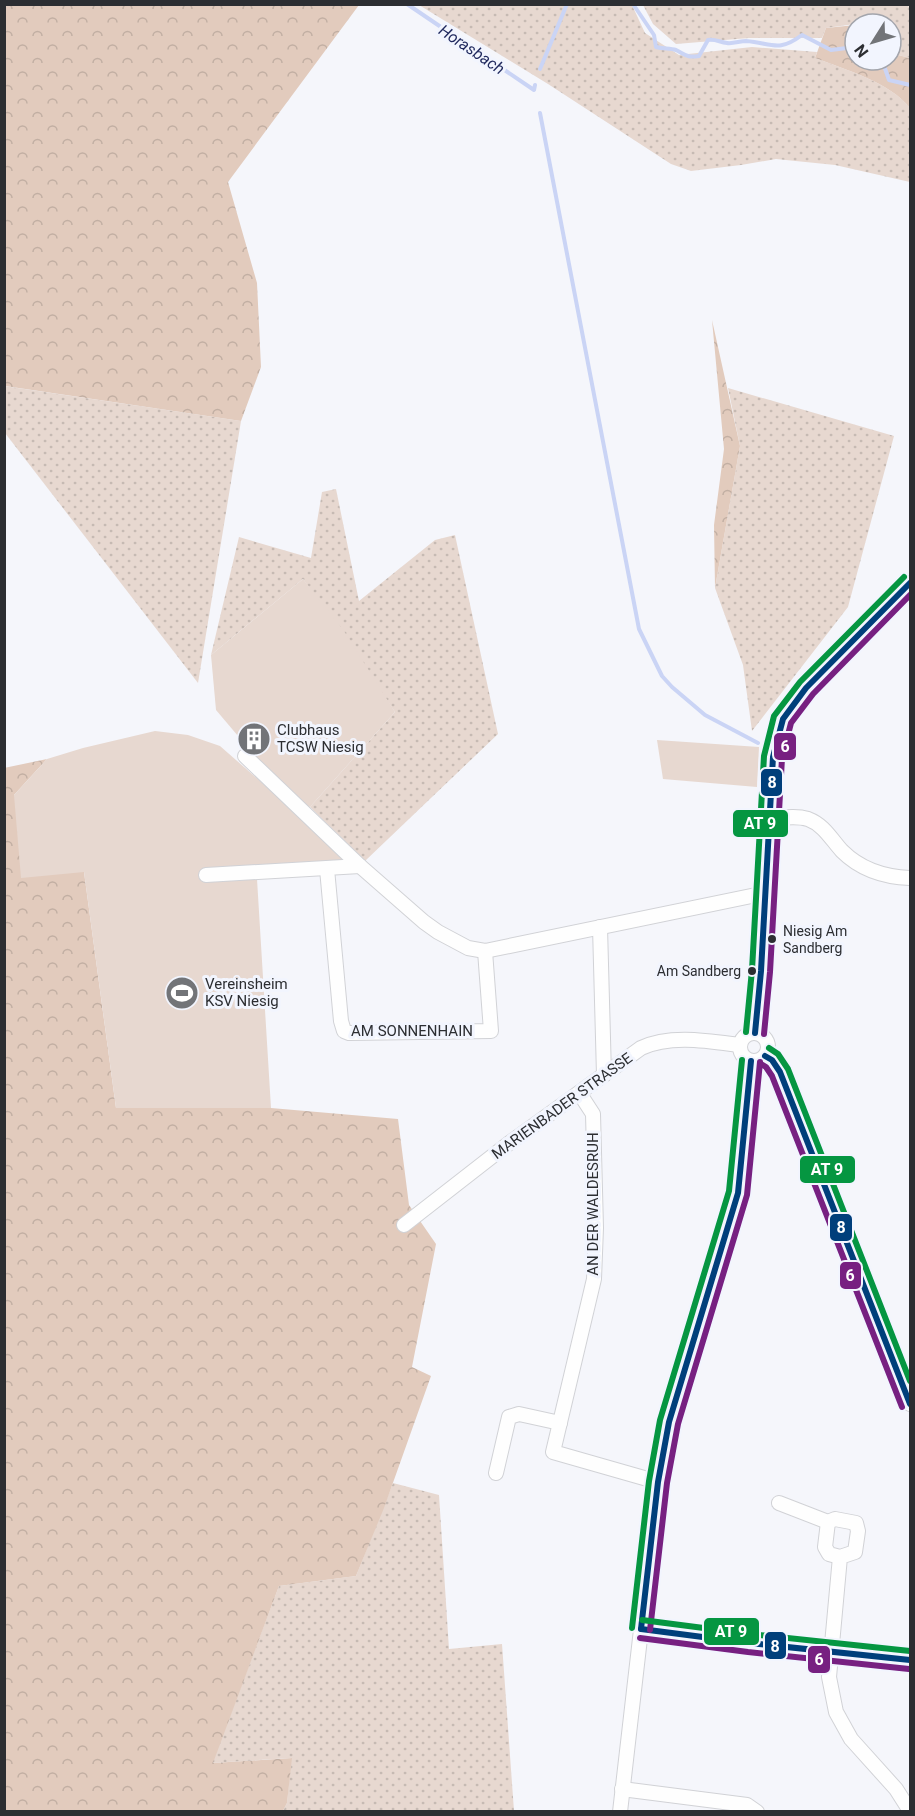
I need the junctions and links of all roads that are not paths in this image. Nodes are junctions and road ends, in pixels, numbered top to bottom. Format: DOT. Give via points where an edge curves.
graph roads {
  1 [pos="910,583"];
  2 [pos="245,756"];
  3 [pos="770,819"];
  4 [pos="360,866"];
  5 [pos="327,869"];
  6 [pos="206,875"];
  7 [pos="910,878"];
  8 [pos="766,893"];
  9 [pos="600,927"];
  10 [pos="485,951"];
  11 [pos="755,1033"];
  12 [pos="740,1045"];
  13 [pos="765,1056"];
  14 [pos="751,1061"];
  15 [pos="604,1075"];
  16 [pos="580,1094"];
  17 [pos="404,1224"];
  18 [pos="910,1404"];
  19 [pos="560,1423"];
  20 [pos="496,1473"];
  21 [pos="658,1482"];
  22 [pos="779,1503"];
  23 [pos="828,1522"];
  24 [pos="840,1557"];
  25 [pos="641,1629"];
  26 [pos="830,1651"];
  27 [pos="910,1660"];
  28 [pos="622,1789"];
  29 [pos="910,1811"];
  30 [pos="620,1812"];
  31 [pos="757,1812"];
  1 -- 3 [label="street" via="806,688 783,719 773,757"];
  2 -- 4 [label="street"];
  3 -- 7 [label="street" via="809,820 825,829 859,865 876,874"];
  3 -- 8 [label="street"];
  4 -- 5 [label="street"];
  4 -- 10 [label="street" via="438,932 468,948"];
  5 -- 6 [label="street"];
  5 -- 10 [label="street, AM SONNENHAIN" via="341,1021 349,1034 491,1030"];
  8 -- 9 [label="street"];
  8 -- 11 [label="street"];
  9 -- 10 [label="street"];
  9 -- 15 [label="street"];
  11 -- 12 [label="street" via="745,1036"];
  11 -- 13 [label="street" via="766,1040"];
  12 -- 14 [label="street" via="742,1056"];
  12 -- 15 [label="street, MARIENBADER STRASSE" via="711,1041 655,1043 641,1048"];
  13 -- 14 [label="street"];
  13 -- 18 [label="street" via="780,1072"];
  14 -- 21 [label="street" via="738,1192 669,1422"];
  15 -- 16 [label="street, MARIENBADER STRASSE"];
  16 -- 17 [label="street, MARIENBADER STRASSE"];
  16 -- 19 [label="street, AN DER WALDESRUH" via="593,1114 596,1253 594,1279"];
  19 -- 20 [label="street" via="519,1414 509,1417"];
  19 -- 21 [label="street, AN DER WALDESRUH" via="553,1452"];
  21 -- 25 [label="street"];
  22 -- 23 [label="street"];
  23 -- 24 [label="street" via="825,1547 829,1554"];
  23 -- 24 [label="street" via="856,1523 855,1551"];
  24 -- 26 [label="street"];
  25 -- 26 [label="street"];
  25 -- 28 [label="street"];
  26 -- 27 [label="street"];
  26 -- 29 [label="street" via="829,1677 841,1724"];
  28 -- 30 [label="street"];
  28 -- 31 [label="street" via="747,1805"];
}
